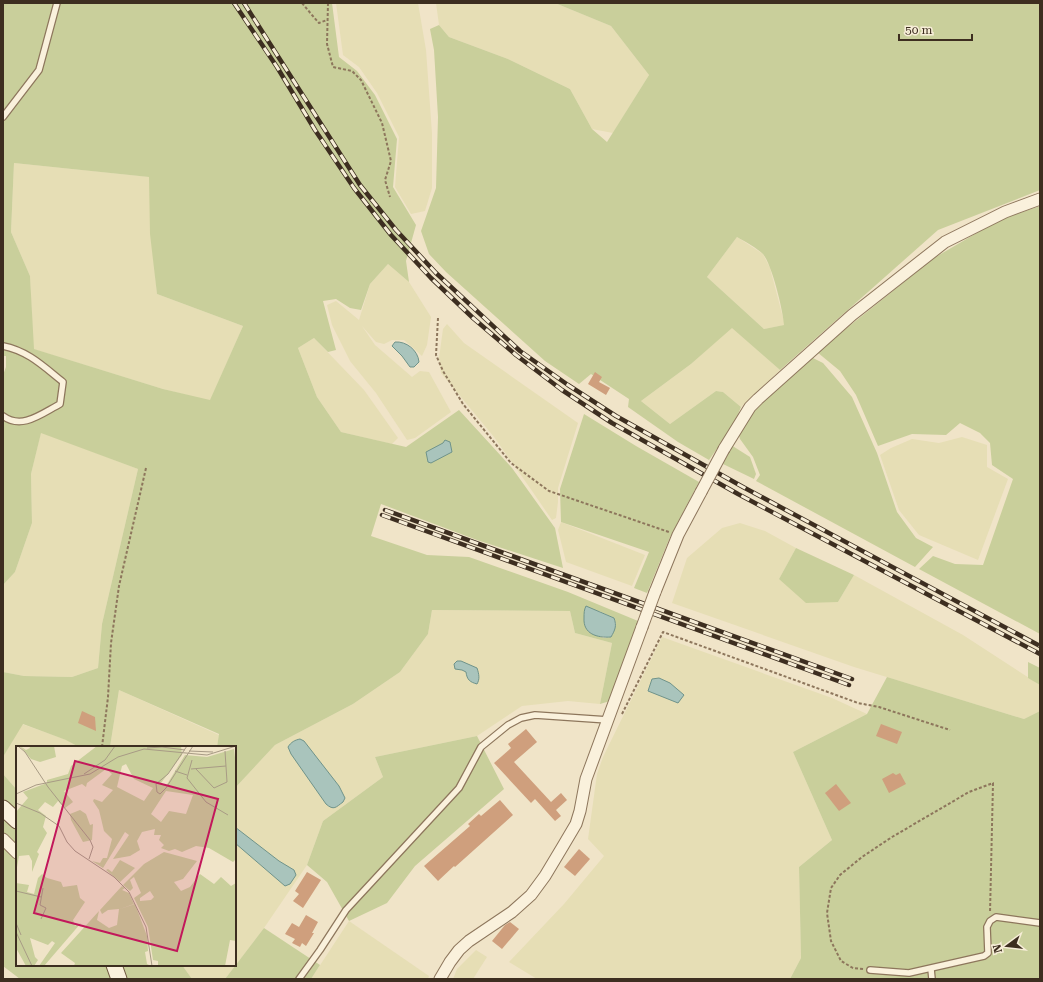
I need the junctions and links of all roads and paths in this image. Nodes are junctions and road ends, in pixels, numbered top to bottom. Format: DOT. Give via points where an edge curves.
graph roads {
  1 [pos="57,3"];
  2 [pos="302,3"];
  3 [pos="328,3"];
  4 [pos="327,20"];
  5 [pos="3,117"];
  6 [pos="390,197"];
  7 [pos="1040,199"];
  8 [pos="438,318"];
  9 [pos="3,346"];
  10 [pos="3,416"];
  11 [pos="146,468"];
  12 [pos="678,535"];
  13 [pos="621,715"];
  14 [pos="608,720"];
  15 [pos="950,730"];
  16 [pos="102,746"];
  17 [pos="3,808"];
  18 [pos="16,820"];
  19 [pos="3,839"];
  20 [pos="16,852"];
  21 [pos="990,921"];
  22 [pos="1040,923"];
  23 [pos="114,966"];
  24 [pos="931,969"];
  25 [pos="870,970"];
  26 [pos="119,979"];
  27 [pos="299,979"];
  28 [pos="440,979"];
  29 [pos="932,979"];
  1 -- 5 [label="lane" via="39,70"];
  2 -- 4 [label="path" via="319,23"];
  3 -- 4 [label="path"];
  4 -- 6 [label="path" via="328,44 333,67 352,71 361,80 382,123 391,161 385,180"];
  7 -- 12 [label="street, bridge" via="1005,212 945,242 852,315 758,399 750,407 724,449"];
  8 -- 12 [label="path" via="436,355 443,371 464,404 512,463 549,491"];
  9 -- 10 [label="lane" via="16,348 34,358 63,382 60,404 26,422 9,420"];
  11 -- 16 [label="path" via="119,586"];
  12 -- 14 [label="street, bridge"];
  13 -- 15 [label="path" via="664,632 858,703 879,707"];
  14 -- 27 [label="lane" via="535,715 521,718 508,725 481,747 459,788 346,910"];
  14 -- 28 [label="street" via="586,779 576,824 545,876 531,895 512,912 459,950"];
  17 -- 18 [label="main road"];
  19 -- 20 [label="street"];
  21 -- 22 [label="lane" via="996,917"];
  21 -- 24 [label="lane" via="987,927 988,954"];
  21 -- 25 [label="path" via="993,783 969,792 892,837 840,875 831,888 827,913 831,940 841,960 852,968"];
  23 -- 26 [label="main road"];
  24 -- 25 [label="lane" via="909,973"];
  24 -- 29 [label="lane"];
}
